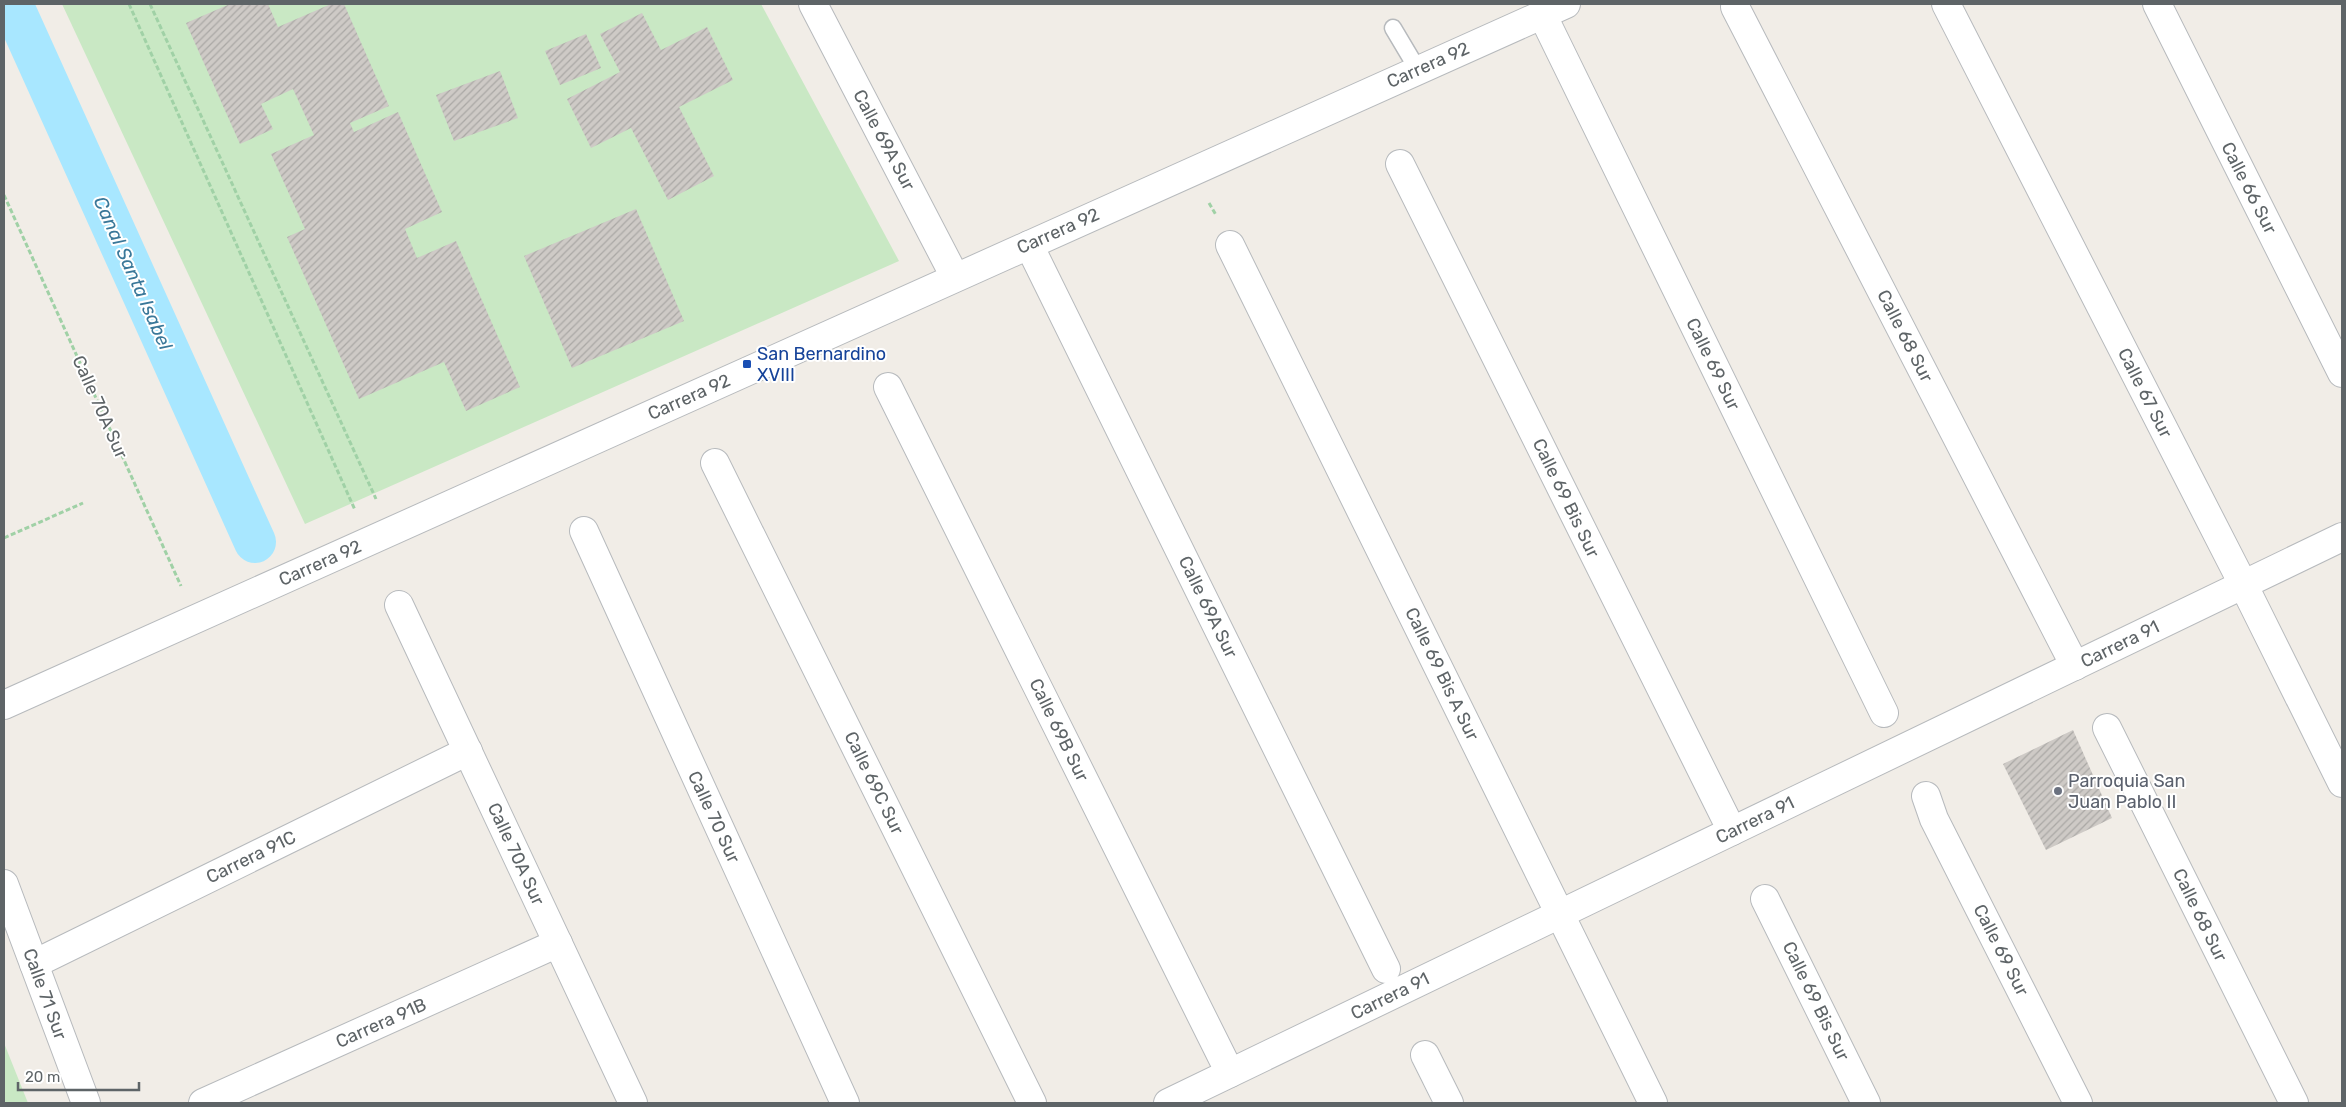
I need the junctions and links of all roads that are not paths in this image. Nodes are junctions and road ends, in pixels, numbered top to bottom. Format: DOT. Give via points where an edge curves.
graph roads {
  1 [pos="812,4"];
  2 [pos="1946,4"];
  3 [pos="2157,4"];
  4 [pos="1735,7"];
  5 [pos="1554,9"];
  6 [pos="1393,28"];
  7 [pos="1418,70"];
  8 [pos="1400,164"];
  9 [pos="1029,244"];
  10 [pos="1230,244"];
  11 [pos="955,277"];
  12 [pos="2342,373"];
  13 [pos="888,387"];
  14 [pos="715,463"];
  15 [pos="584,532"];
  16 [pos="2342,537"];
  17 [pos="2243,584"];
  18 [pos="399,605"];
  19 [pos="2075,666"];
  20 [pos="4,705"];
  21 [pos="1884,713"];
  22 [pos="2107,728"];
  23 [pos="468,751"];
  24 [pos="2342,783"];
  25 [pos="1926,796"];
  26 [pos="1732,831"];
  27 [pos="4,884"];
  28 [pos="1765,899"];
  29 [pos="1560,914"];
  30 [pos="558,943"];
  31 [pos="34,964"];
  32 [pos="1386,969"];
  33 [pos="1425,1055"];
  34 [pos="1230,1073"];
  35 [pos="86,1103"];
  36 [pos="204,1103"];
  37 [pos="633,1103"];
  38 [pos="845,1103"];
  39 [pos="1032,1103"];
  40 [pos="1168,1103"];
  41 [pos="1449,1103"];
  42 [pos="1653,1103"];
  43 [pos="1866,1103"];
  44 [pos="2078,1103"];
  45 [pos="2294,1103"];
  1 -- 11 [label="street, Calle 69A Sur"];
  2 -- 17 [label="street, Calle 67 Sur"];
  3 -- 12 [label="street, Calle 66 Sur"];
  4 -- 19 [label="street, Calle 68 Sur"];
  5 -- 7 [label="street, Carrera 92"];
  5 -- 21 [label="street, Calle 69 Sur"];
  6 -- 7 [label="lane"];
  7 -- 9 [label="street, Carrera 92"];
  8 -- 26 [label="street, Calle 69 Bis Sur"];
  9 -- 11 [label="street, Carrera 92"];
  9 -- 32 [label="street, Calle 69A Sur"];
  10 -- 29 [label="street, Calle 69 Bis A Sur"];
  11 -- 20 [label="street, Carrera 92"];
  13 -- 34 [label="street, Calle 69B Sur"];
  14 -- 39 [label="street, Calle 69C Sur"];
  15 -- 38 [label="street, Calle 70 Sur"];
  16 -- 17 [label="street, Carrera 91"];
  17 -- 19 [label="street, Carrera 91"];
  17 -- 24 [label="street, Calle 67 Sur"];
  18 -- 23 [label="street, Calle 70A Sur"];
  19 -- 26 [label="street, Carrera 91"];
  22 -- 45 [label="street, Calle 68 Sur"];
  23 -- 30 [label="street, Calle 70A Sur"];
  23 -- 31 [label="street, Carrera 91C"];
  25 -- 44 [label="street, Calle 69 Sur" via="1934,819"];
  26 -- 29 [label="street, Carrera 91"];
  27 -- 31 [label="street, Calle 71 Sur"];
  28 -- 43 [label="street, Calle 69 Bis Sur"];
  29 -- 34 [label="street, Carrera 91"];
  29 -- 42 [label="street, Calle 69 Bis A Sur"];
  30 -- 36 [label="street, Carrera 91B"];
  30 -- 37 [label="street, Calle 70A Sur"];
  31 -- 35 [label="street, Calle 71 Sur"];
  33 -- 41 [label="street"];
  34 -- 40 [label="street, Carrera 91"];
}
